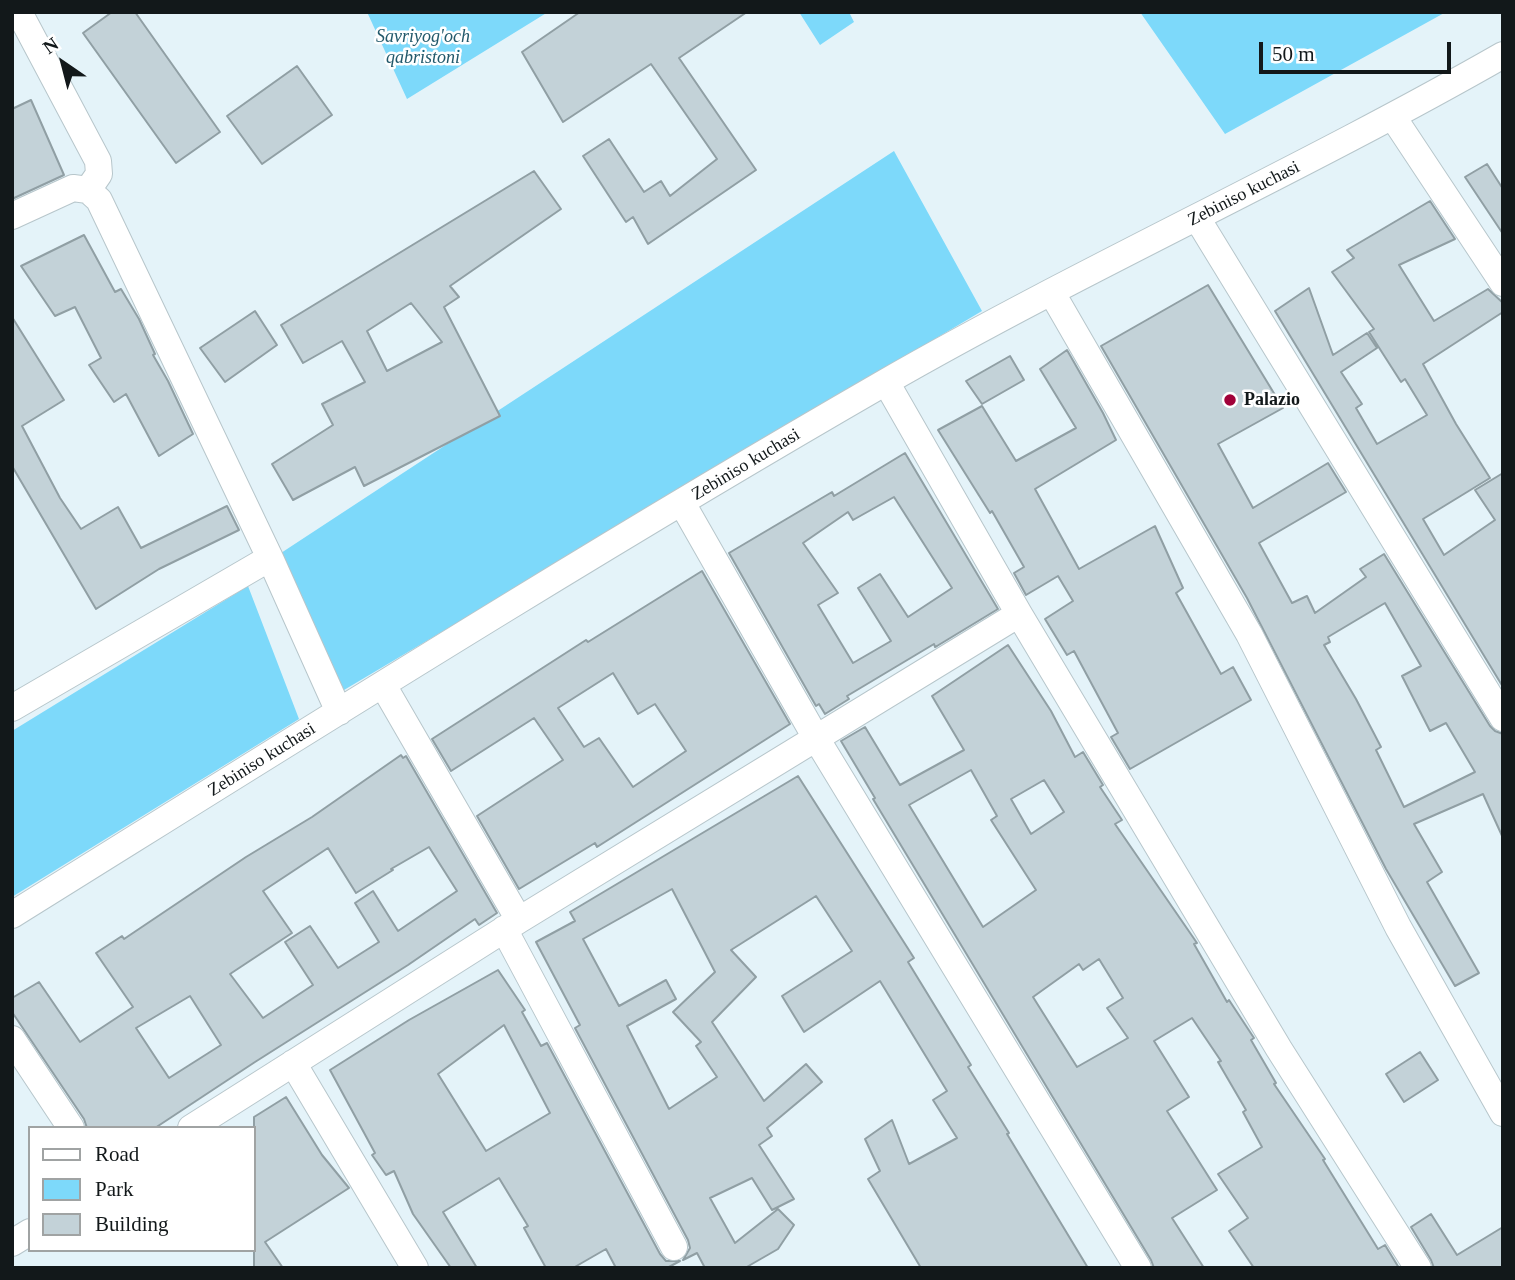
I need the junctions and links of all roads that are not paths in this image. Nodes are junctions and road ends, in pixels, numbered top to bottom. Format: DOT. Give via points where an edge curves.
graph roads {
  1 [pos="19,12"];
  2 [pos="1503,55"];
  3 [pos="1392,117"];
  4 [pos="88,190"];
  5 [pos="12,216"];
  6 [pos="1198,218"];
  7 [pos="1503,283"];
  8 [pos="1052,293"];
  9 [pos="886,382"];
  10 [pos="682,503"];
  11 [pos="270,558"];
  12 [pos="1020,614"];
  13 [pos="383,685"];
  14 [pos="12,708"];
  15 [pos="339,712"];
  16 [pos="1503,718"];
  17 [pos="816,738"];
  18 [pos="12,915"];
  19 [pos="512,924"];
  20 [pos="12,1039"];
  21 [pos="293,1063"];
  22 [pos="1503,1113"];
  23 [pos="70,1126"];
  24 [pos="194,1126"];
  25 [pos="28,1233"];
  26 [pos="12,1243"];
  27 [pos="674,1247"];
  28 [pos="415,1268"];
  29 [pos="1138,1268"];
  30 [pos="1418,1268"];
  1 -- 4 [label="street" via="98,161 99,174"];
  2 -- 3 [label="street, Zebiniso kuchasi"];
  3 -- 6 [label="street, Zebiniso kuchasi"];
  3 -- 7 [label="street"];
  4 -- 5 [label="street" via="73,188"];
  4 -- 11 [label="street" via="99,200"];
  6 -- 8 [label="street, Zebiniso kuchasi"];
  6 -- 16 [label="street"];
  8 -- 9 [label="street, Zebiniso kuchasi"];
  8 -- 22 [label="street" via="1248,634 1398,927"];
  9 -- 10 [label="street, Zebiniso kuchasi"];
  9 -- 12 [label="street"];
  10 -- 13 [label="street, Zebiniso kuchasi"];
  10 -- 17 [label="street"];
  11 -- 14 [label="street"];
  11 -- 15 [label="street"];
  12 -- 17 [label="street"];
  12 -- 30 [label="street" via="1279,1049"];
  13 -- 15 [label="street, Zebiniso kuchasi"];
  13 -- 19 [label="street"];
  15 -- 18 [label="street, Zebiniso kuchasi"];
  17 -- 19 [label="street"];
  17 -- 29 [label="street"];
  19 -- 21 [label="street"];
  19 -- 27 [label="street"];
  20 -- 23 [label="street"];
  21 -- 24 [label="street"];
  21 -- 28 [label="street"];
  25 -- 26 [label="street"];
}
